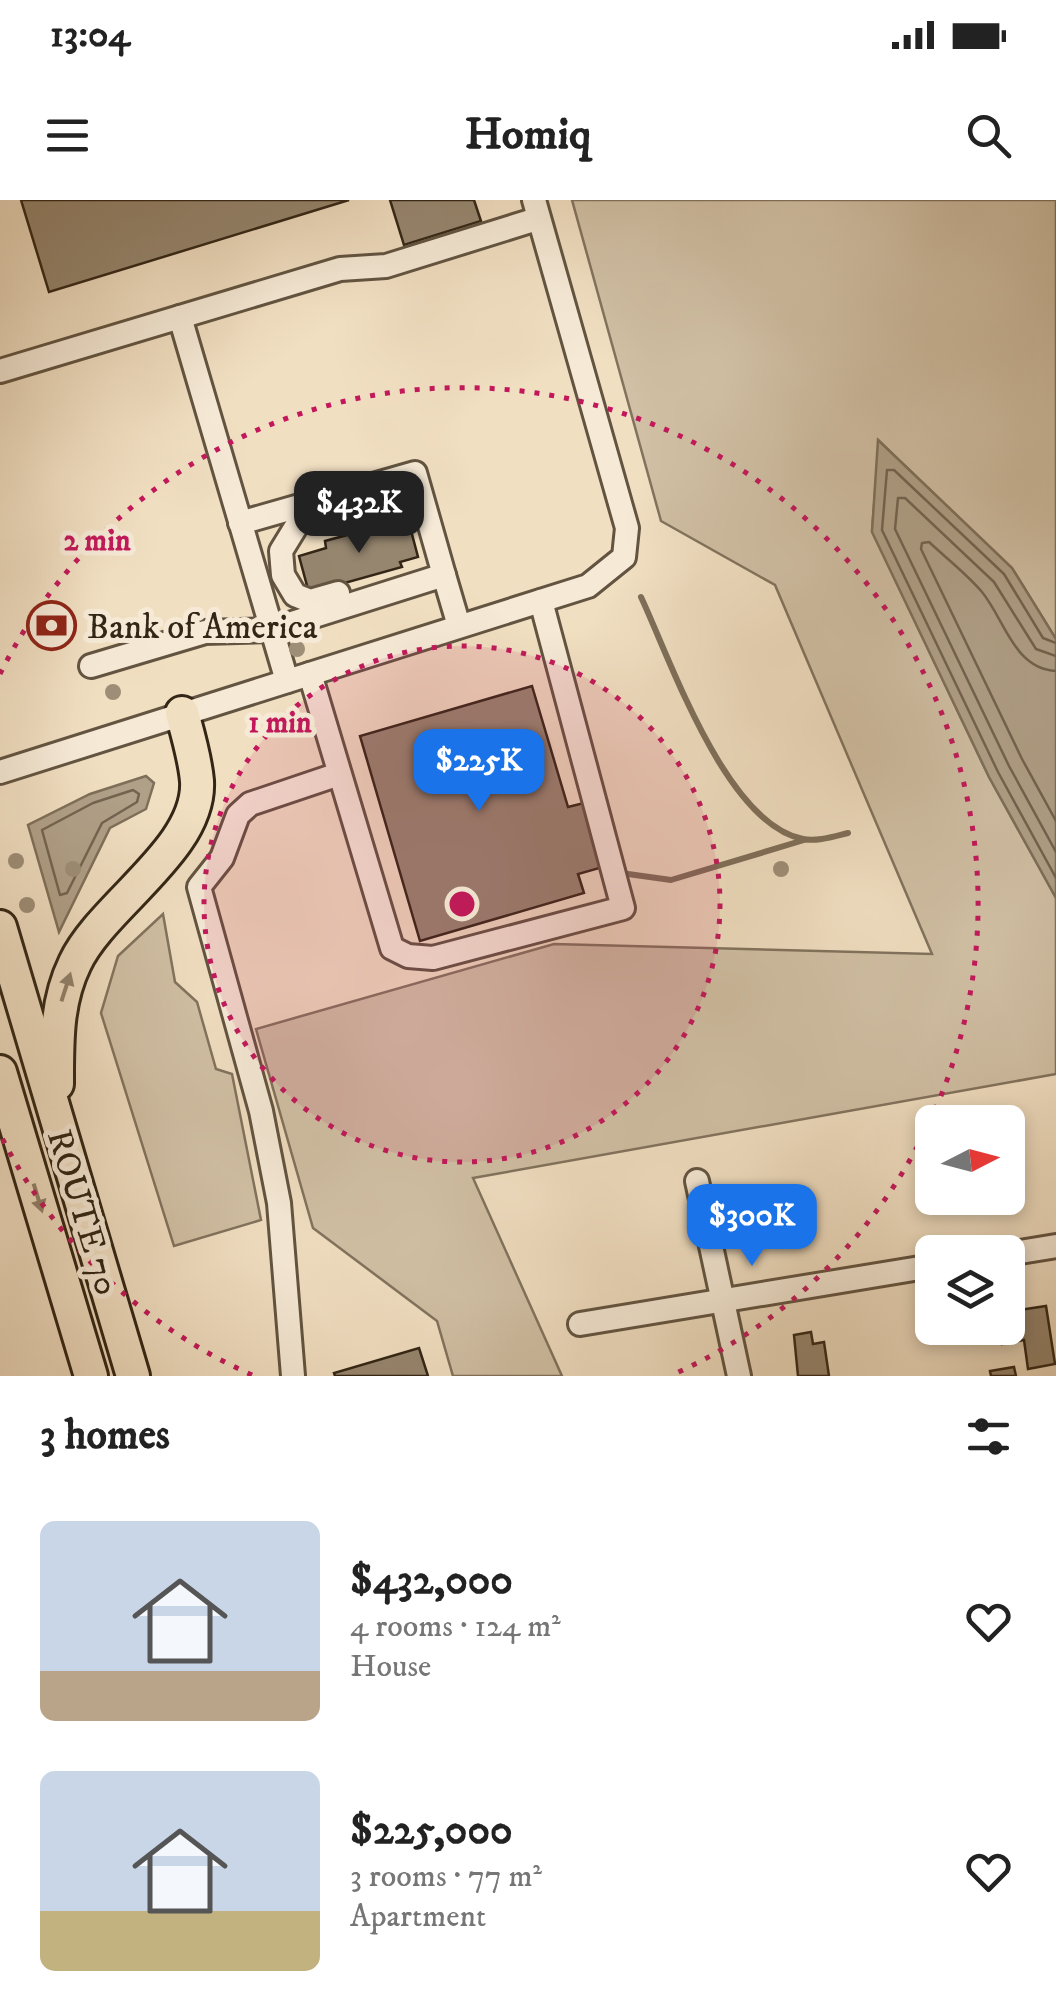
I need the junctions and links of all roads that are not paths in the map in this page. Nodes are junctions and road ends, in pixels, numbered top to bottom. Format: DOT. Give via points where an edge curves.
graph roads {
  1 [pos="536,210"];
  2 [pos="180,318"];
  3 [pos="0,371"];
  4 [pos="418,486"];
  5 [pos="240,523"];
  6 [pos="444,575"];
  7 [pos="414,584"];
  8 [pos="541,601"];
  9 [pos="460,626"];
  10 [pos="270,630"];
  11 [pos="91,666"];
  12 [pos="310,674"];
  13 [pos="287,681"];
  14 [pos="182,713"];
  15 [pos="0,772"];
  16 [pos="338,774"];
  17 [pos="0,927"];
  18 [pos="0,1072"];
  19 [pos="57,1119"];
  20 [pos="697,1181"];
  21 [pos="1056,1246"];
  22 [pos="1025,1251"];
  23 [pos="915,1269"];
  24 [pos="723,1300"];
  25 [pos="580,1324"];
  26 [pos="91,1376"];
  27 [pos="133,1376"];
  28 [pos="293,1376"];
  29 [pos="739,1376"];
  1 -- 2 [label="street" via="386,266 340,269"];
  1 -- 8 [label="street" via="627,528 624,556 588,586"];
  2 -- 3 [label="street"];
  2 -- 5 [label="street"];
  4 -- 5 [label="street" via="415,472"];
  4 -- 6 [label="street"];
  4 -- 7 [label="street" via="300,520 281,551 283,575 295,595 310,601 387,579"];
  5 -- 10 [label="street"];
  6 -- 7 [label="street"];
  6 -- 9 [label="street"];
  7 -- 10 [label="street"];
  8 -- 9 [label="street"];
  8 -- 16 [label="street" via="623,908 433,958 408,956 392,948"];
  9 -- 12 [label="street"];
  10 -- 11 [label="street" via="205,632"];
  10 -- 13 [label="street"];
  12 -- 13 [label="street"];
  12 -- 16 [label="street"];
  13 -- 14 [label="street"];
  14 -- 15 [label="street"];
  19 -- 14 [label="highway, one-way" via="60,1008 74,963 170,848 196,802"];
  16 -- 28 [label="street" via="250,804 199,887 261,1111 279,1203"];
  17 -- 19 [label="highway, ROUTE 70"];
  18 -- 26 [label="highway, ROUTE 70, one-way"];
  19 -- 27 [label="highway, ROUTE 70"];
  20 -- 24 [label="street"];
  21 -- 22 [label="street"];
  23 -- 24 [label="street"];
  24 -- 25 [label="street"];
  24 -- 29 [label="street"];
}
